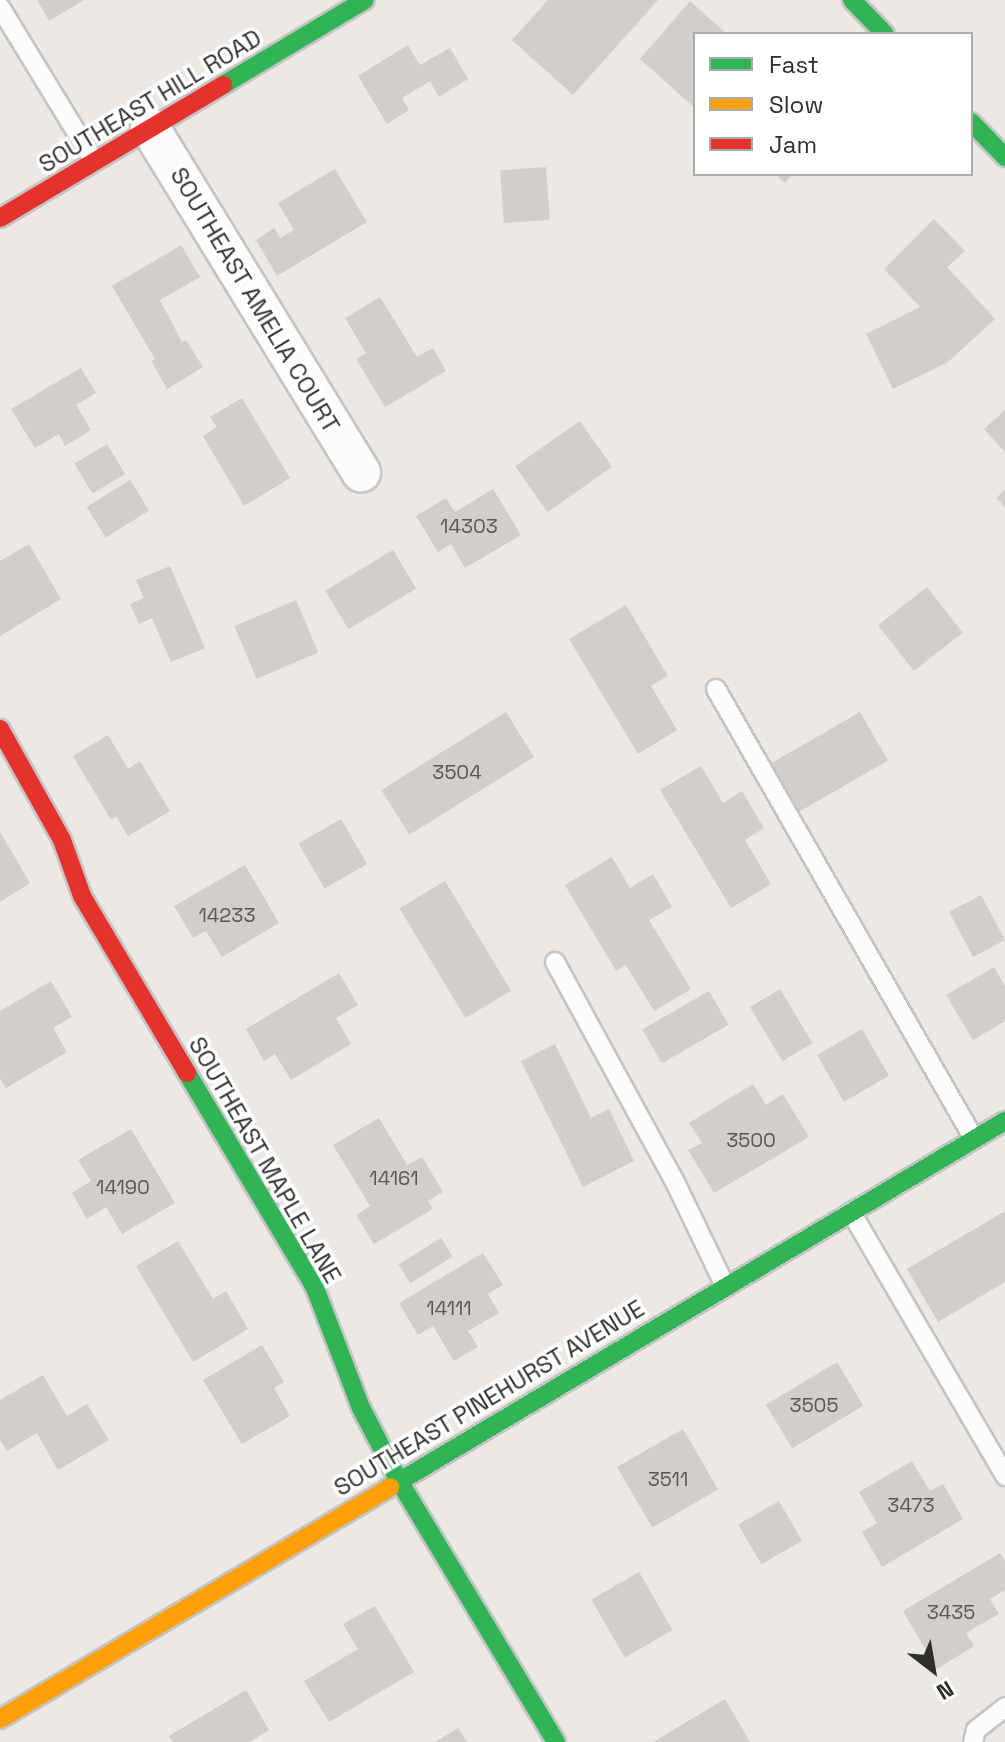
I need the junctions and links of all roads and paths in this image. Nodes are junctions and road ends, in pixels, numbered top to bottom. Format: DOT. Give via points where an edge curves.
graph roads {
  1 [pos="365,0"];
  2 [pos="852,0"];
  3 [pos="0,7"];
  4 [pos="883,32"];
  5 [pos="973,124"];
  6 [pos="150,128"];
  7 [pos="1005,157"];
  8 [pos="94,161"];
  9 [pos="0,218"];
  10 [pos="361,472"];
  11 [pos="716,689"];
  12 [pos="0,729"];
  13 [pos="555,962"];
  14 [pos="1005,1121"];
  15 [pos="974,1139"];
  16 [pos="851,1212"];
  17 [pos="725,1286"];
  18 [pos="1005,1476"];
  19 [pos="398,1479"];
  20 [pos="1005,1707"];
  21 [pos="0,1719"];
  22 [pos="556,1742"];
  23 [pos="973,1742"];
  1 -- 6 [label="street, SOUTHEAST HILL ROAD"];
  2 -- 4 [label="street"];
  3 -- 8 [label="lane"];
  5 -- 7 [label="street"];
  6 -- 8 [label="street, SOUTHEAST HILL ROAD"];
  6 -- 10 [label="street, SOUTHEAST AMELIA COURT"];
  8 -- 9 [label="street, SOUTHEAST HILL ROAD"];
  11 -- 15 [label="lane"];
  12 -- 19 [label="street, SOUTHEAST MAPLE LANE" via="62,840 82,896 315,1288 361,1408"];
  13 -- 17 [label="lane" via="675,1182"];
  14 -- 15 [label="street, SOUTHEAST PINEHURST AVENUE"];
  15 -- 16 [label="street, SOUTHEAST PINEHURST AVENUE"];
  16 -- 17 [label="street, SOUTHEAST PINEHURST AVENUE"];
  16 -- 18 [label="lane"];
  17 -- 19 [label="street, SOUTHEAST PINEHURST AVENUE"];
  19 -- 21 [label="street, SOUTHEAST PINEHURST AVENUE"];
  19 -- 22 [label="street, SOUTHEAST MAPLE LANE"];
  20 -- 23 [label="lane" via="976,1730"];
}
